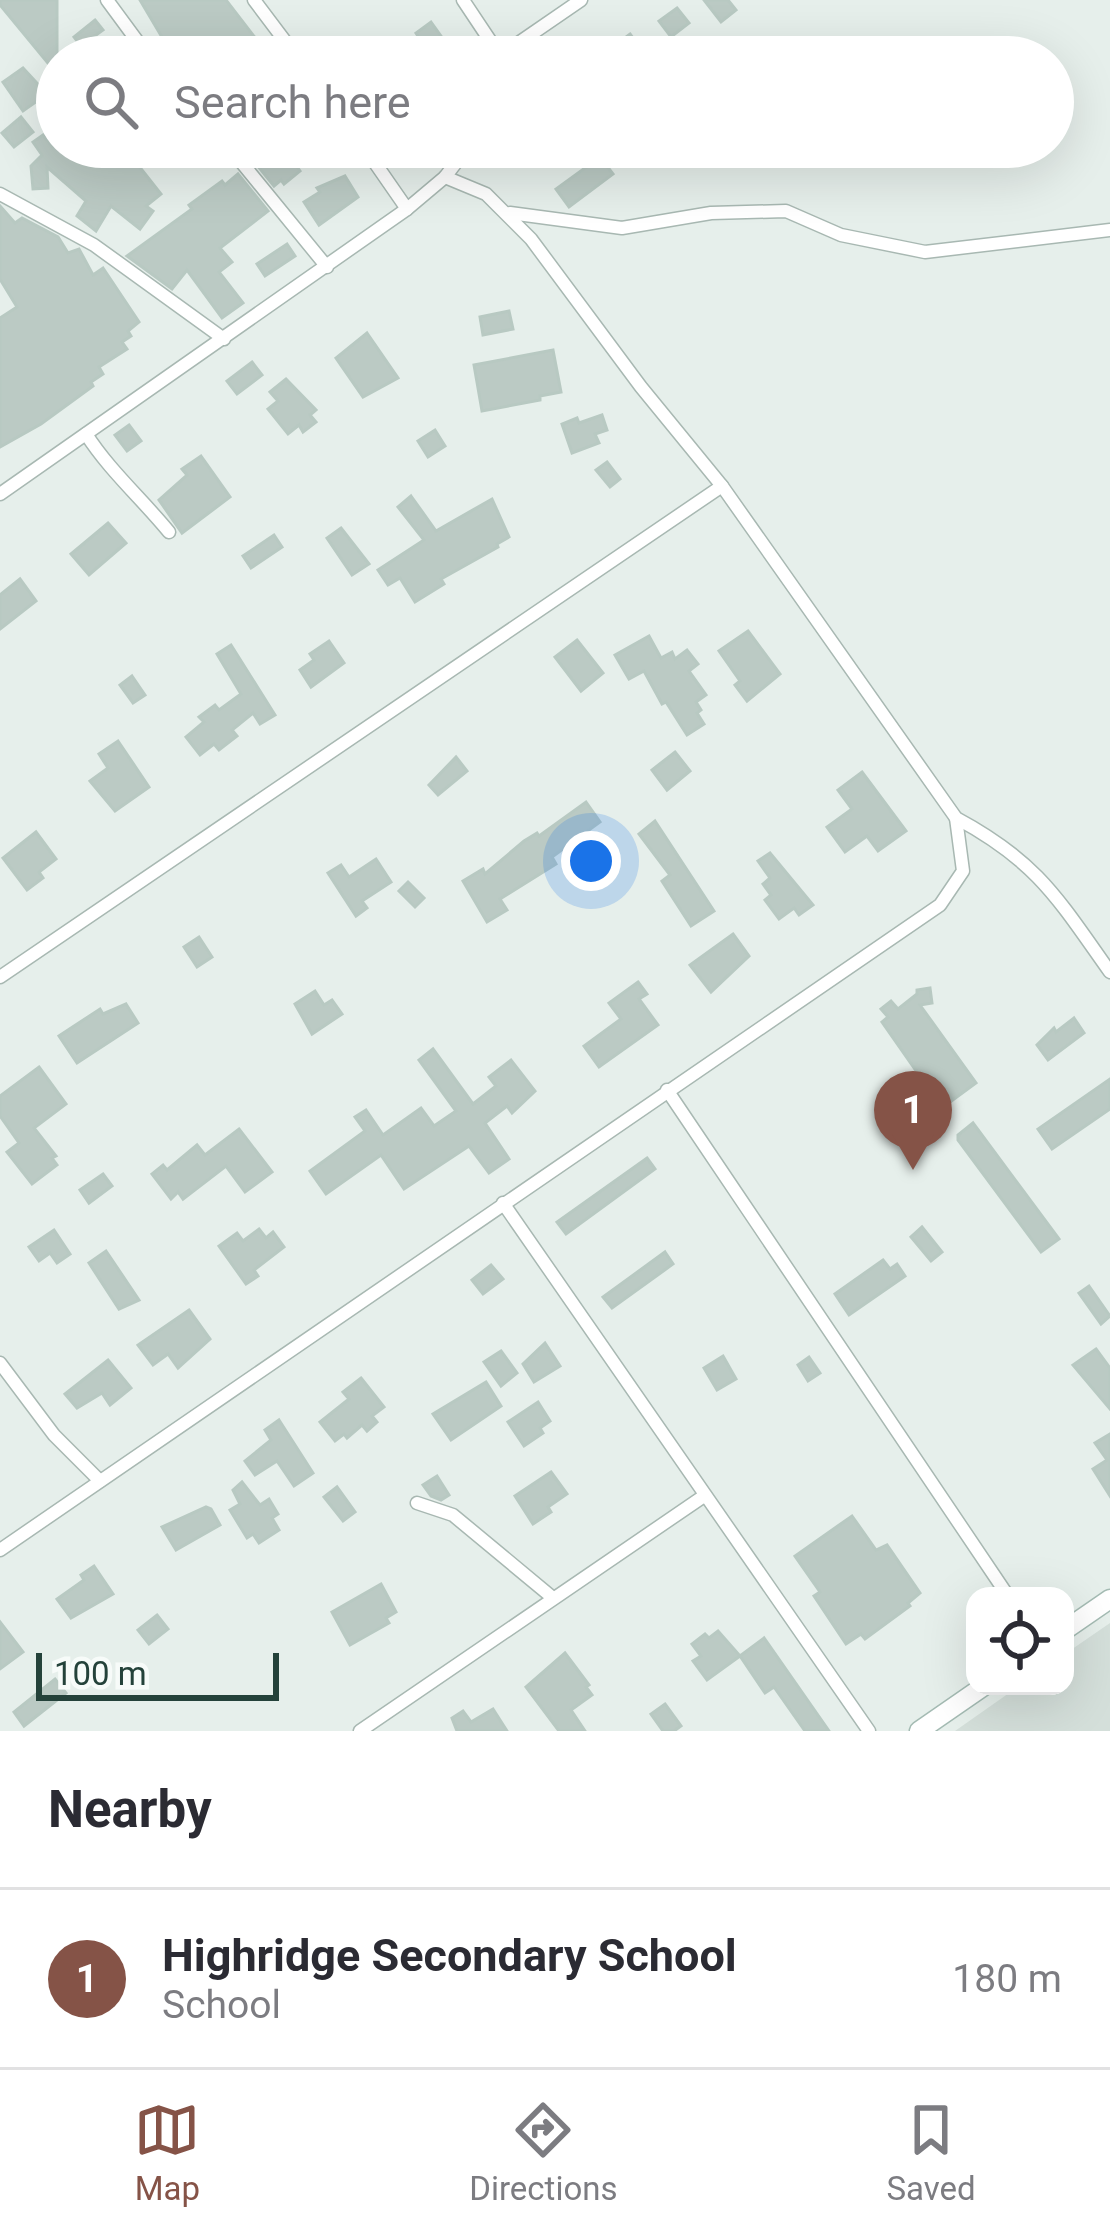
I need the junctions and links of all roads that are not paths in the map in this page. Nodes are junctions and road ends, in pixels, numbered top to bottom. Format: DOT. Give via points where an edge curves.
graph roads {
  1 [pos="106,0"];
  2 [pos="254,0"];
  3 [pos="463,0"];
  4 [pos="581,0"];
  5 [pos="133,36"];
  6 [pos="281,36"];
  7 [pos="487,36"];
  8 [pos="530,36"];
  9 [pos="246,168"];
  10 [pos="378,168"];
  11 [pos="453,168"];
  12 [pos="446,177"];
  13 [pos="0,194"];
  14 [pos="406,209"];
  15 [pos="509,213"];
  16 [pos="1110,230"];
  17 [pos="327,267"];
  18 [pos="224,340"];
  19 [pos="86,434"];
  20 [pos="722,485"];
  21 [pos="0,494"];
  22 [pos="169,532"];
  23 [pos="956,818"];
  24 [pos="1110,972"];
  25 [pos="0,977"];
  26 [pos="667,1090"];
  27 [pos="503,1204"];
  28 [pos="0,1363"];
  29 [pos="100,1481"];
  30 [pos="704,1496"];
  31 [pos="417,1503"];
  32 [pos="0,1550"];
  33 [pos="1002,1587"];
  34 [pos="553,1598"];
  35 [pos="1110,1599"];
  36 [pos="1074,1624"];
  37 [pos="971,1695"];
  38 [pos="360,1731"];
  39 [pos="869,1731"];
  40 [pos="919,1731"];
  1 -- 5 [label="street"];
  2 -- 6 [label="street"];
  3 -- 7 [label="street"];
  4 -- 8 [label="street"];
  9 -- 17 [label="street"];
  10 -- 14 [label="street"];
  11 -- 12 [label="street"];
  12 -- 14 [label="street"];
  12 -- 15 [label="street"];
  13 -- 18 [label="street" via="94,245"];
  14 -- 17 [label="street"];
  15 -- 16 [label="street" via="622,228 786,211 841,235 926,252"];
  15 -- 20 [label="street"];
  17 -- 18 [label="street"];
  18 -- 19 [label="street"];
  19 -- 21 [label="street"];
  19 -- 22 [label="street"];
  20 -- 23 [label="street"];
  20 -- 25 [label="street"];
  23 -- 24 [label="street" via="1026,862"];
  23 -- 26 [label="street" via="964,871 940,904"];
  26 -- 27 [label="street"];
  26 -- 33 [label="street"];
  27 -- 29 [label="street"];
  27 -- 30 [label="street"];
  28 -- 29 [label="street"];
  29 -- 32 [label="street"];
  30 -- 34 [label="street"];
  30 -- 39 [label="street"];
  31 -- 34 [label="street" via="453,1515"];
  34 -- 38 [label="street"];
  35 -- 36 [label="street"];
  37 -- 40 [label="street"];
}
